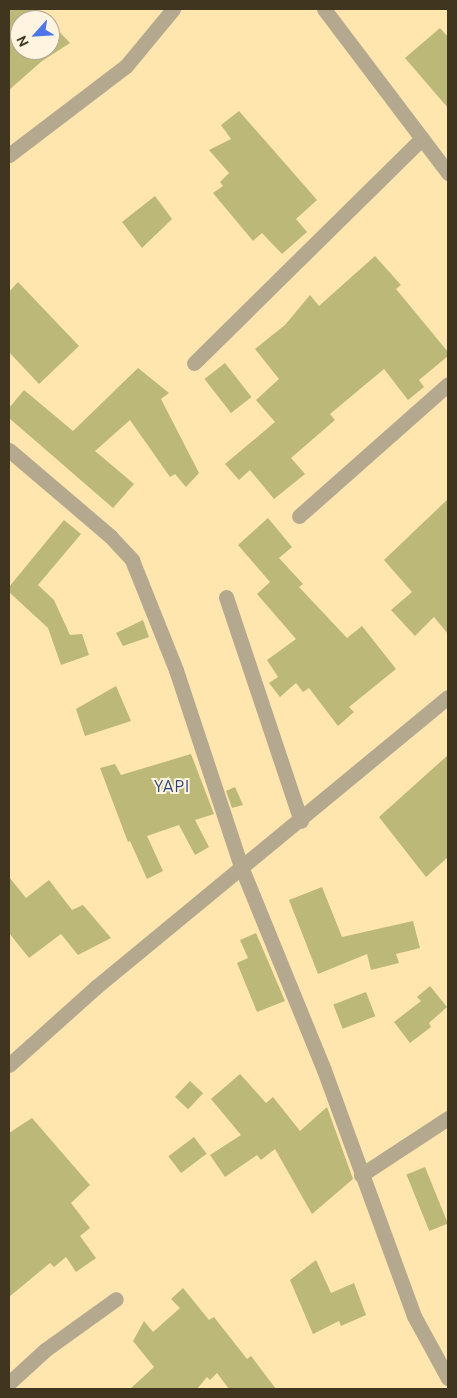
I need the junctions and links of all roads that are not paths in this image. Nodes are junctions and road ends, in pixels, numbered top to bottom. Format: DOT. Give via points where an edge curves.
graph roads {
  1 [pos="174,9"];
  2 [pos="324,9"];
  3 [pos="422,138"];
  4 [pos="9,155"];
  5 [pos="448,173"];
  6 [pos="194,363"];
  7 [pos="448,384"];
  8 [pos="9,450"];
  9 [pos="300,516"];
  10 [pos="226,597"];
  11 [pos="448,697"];
  12 [pos="301,821"];
  13 [pos="242,869"];
  14 [pos="10,1061"];
  15 [pos="448,1118"];
  16 [pos="361,1175"];
  17 [pos="116,1299"];
  18 [pos="448,1378"];
  19 [pos="9,1384"];
  1 -- 4 [label="street" via="126,66"];
  2 -- 3 [label="street"];
  3 -- 5 [label="street"];
  3 -- 6 [label="street"];
  7 -- 9 [label="street"];
  8 -- 13 [label="street" via="110,536 132,560 176,670"];
  10 -- 12 [label="street"];
  11 -- 12 [label="street"];
  12 -- 13 [label="street"];
  13 -- 14 [label="street"];
  13 -- 16 [label="street" via="324,1070"];
  15 -- 16 [label="street"];
  16 -- 18 [label="street" via="414,1316"];
  17 -- 19 [label="street" via="44,1350"];
}
